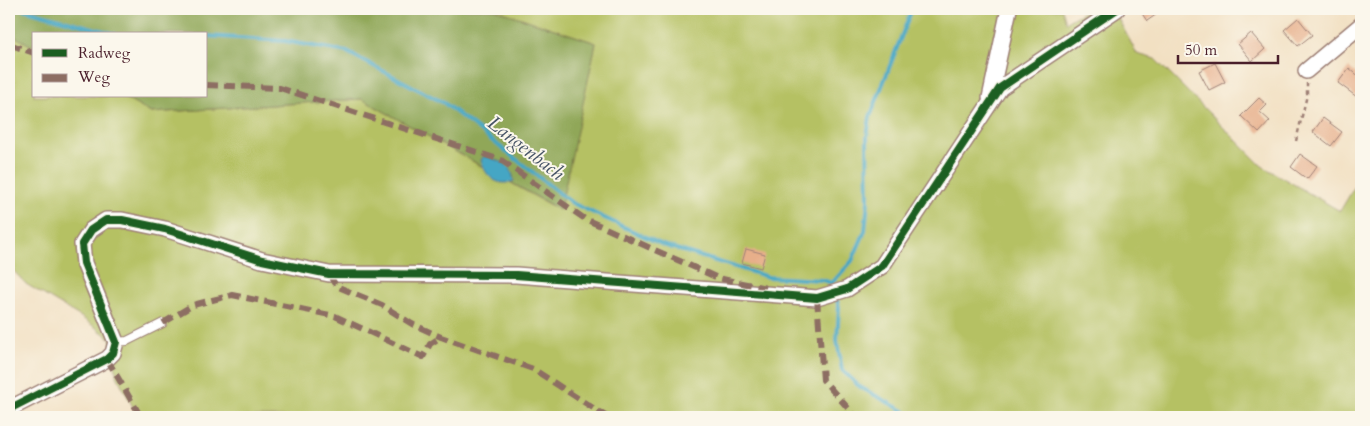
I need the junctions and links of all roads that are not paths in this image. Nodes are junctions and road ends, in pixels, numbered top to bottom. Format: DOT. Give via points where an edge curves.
graph roads {
  1 [pos="1009,9"];
  2 [pos="1115,10"];
  3 [pos="1361,25"];
  4 [pos="1306,71"];
  5 [pos="988,105"];
  6 [pos="163,323"];
  7 [pos="116,342"];
  8 [pos="9,409"];
  1 -- 5 [label="street"];
  2 -- 5 [label="street" via="1000,88"];
  3 -- 4 [label="street"];
  5 -- 7 [label="street" via="882,266 847,289 821,298 516,275 329,274 262,260 165,229 106,220 90,230 82,244 84,263"];
  6 -- 7 [label="lane"];
  7 -- 8 [label="street" via="107,359"];
}
